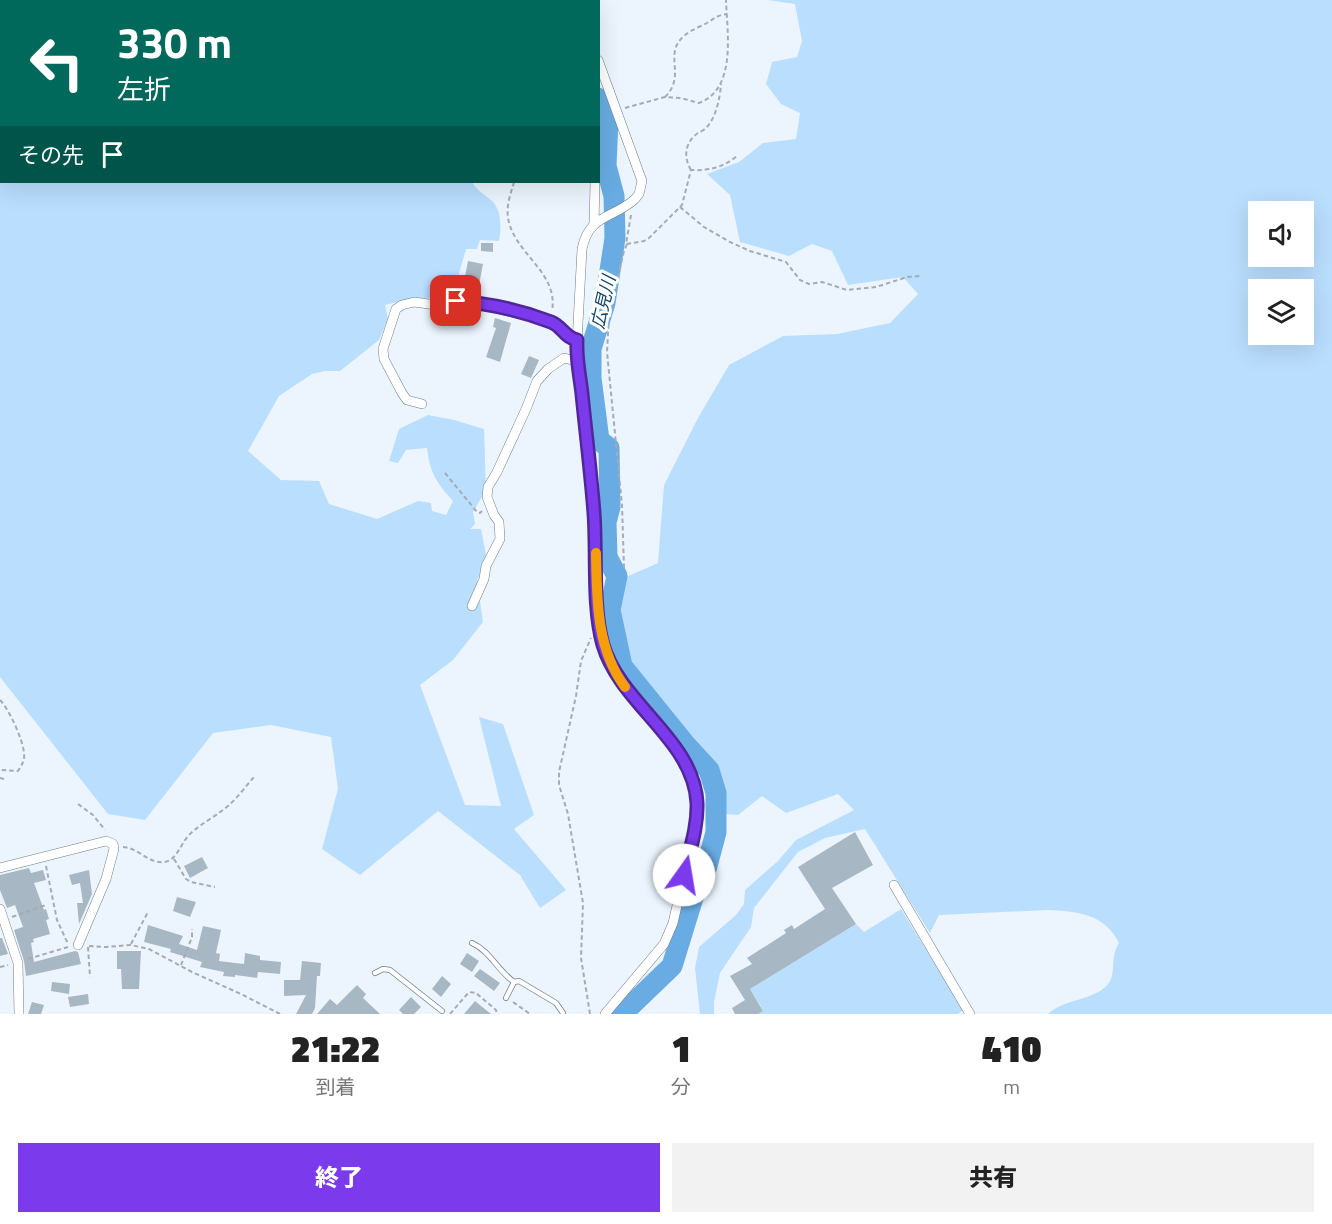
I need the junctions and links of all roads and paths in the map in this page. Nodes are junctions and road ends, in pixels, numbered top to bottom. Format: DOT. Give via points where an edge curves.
graph roads {
  1 [pos="726,0"];
  2 [pos="727,14"];
  3 [pos="600,66"];
  4 [pos="721,82"];
  5 [pos="665,97"];
  6 [pos="615,110"];
  7 [pos="738,155"];
  8 [pos="691,170"];
  9 [pos="514,183"];
  10 [pos="595,183"];
  11 [pos="629,204"];
  12 [pos="680,207"];
  13 [pos="596,222"];
  14 [pos="627,244"];
  15 [pos="920,276"];
  16 [pos="550,321"];
  17 [pos="577,340"];
  18 [pos="576,362"];
  19 [pos="422,404"];
  20 [pos="445,473"];
  21 [pos="487,497"];
  22 [pos="624,568"];
  23 [pos="471,606"];
  24 [pos="601,626"];
  25 [pos="0,700"];
  26 [pos="0,770"];
  27 [pos="254,777"];
  28 [pos="78,804"];
  29 [pos="106,841"];
  30 [pos="114,849"];
  31 [pos="44,856"];
  32 [pos="173,859"];
  33 [pos="0,867"];
  34 [pos="894,885"];
  35 [pos="216,887"];
  36 [pos="46,905"];
  37 [pos="0,909"];
  38 [pos="148,912"];
  39 [pos="4,920"];
  40 [pos="192,929"];
  41 [pos="472,943"];
  42 [pos="78,945"];
  43 [pos="131,945"];
  44 [pos="18,963"];
  45 [pos="180,965"];
  46 [pos="375,973"];
  47 [pos="90,977"];
  48 [pos="514,981"];
  49 [pos="506,998"];
  50 [pos="442,1011"];
  51 [pos="562,1013"];
  52 [pos="19,1014"];
  53 [pos="280,1014"];
  54 [pos="450,1014"];
  55 [pos="497,1014"];
  56 [pos="530,1014"];
  57 [pos="590,1014"];
  58 [pos="605,1014"];
  59 [pos="970,1014"];
  1 -- 2 [label="path"];
  2 -- 4 [label="path" via="727,68"];
  2 -- 5 [label="path" via="713,18 679,40 673,58 675,82"];
  3 -- 6 [label="street"];
  4 -- 5 [label="path" via="712,95 699,103"];
  4 -- 8 [label="path" via="713,117 687,146"];
  5 -- 6 [label="path"];
  6 -- 11 [label="street" via="642,181 639,194"];
  7 -- 8 [label="path" via="713,169"];
  8 -- 12 [label="path"];
  9 -- 16 [label="path" via="508,220 515,237 549,282 553,299"];
  10 -- 13 [label="street"];
  11 -- 13 [label="street"];
  11 -- 14 [label="path"];
  12 -- 14 [label="path" via="649,238"];
  12 -- 15 [label="path" via="730,242 786,262 800,280 809,284 822,282 847,290"];
  13 -- 17 [label="street" via="582,249"];
  14 -- 22 [label="path" via="609,316 607,352"];
  16 -- 17 [label="street" via="567,337"];
  16 -- 19 [label="street" via="469,302 402,305 396,309 383,349 384,359 407,400"];
  17 -- 18 [label="street"];
  18 -- 21 [label="street" via="564,358 537,381 488,487"];
  18 -- 24 [label="street" via="594,513"];
  20 -- 21 [label="path" via="477,512 480,513"];
  21 -- 23 [label="street" via="499,522 500,539"];
  24 -- 57 [label="path" via="593,633 581,662 559,772 583,903 581,958"];
  24 -- 58 [label="street" via="603,645 621,681 680,753 692,776 697,802 696,824 673,923 664,944"];
  25 -- 26 [label="path" via="7,707 25,752 18,771"];
  27 -- 32 [label="path" via="231,804 189,835"];
  28 -- 29 [label="path" via="101,823"];
  29 -- 30 [label="street"];
  29 -- 31 [label="street"];
  30 -- 32 [label="path" via="126,847 155,861"];
  30 -- 42 [label="street"];
  31 -- 33 [label="street"];
  31 -- 44 [label="path" via="57,920 69,946"];
  32 -- 35 [label="path" via="186,879"];
  34 -- 59 [label="street"];
  36 -- 39 [label="path"];
  37 -- 39 [label="street"];
  38 -- 43 [label="path"];
  39 -- 44 [label="street"];
  40 -- 45 [label="path"];
  41 -- 48 [label="lane" via="480,946 502,974"];
  43 -- 45 [label="path" via="149,949"];
  43 -- 47 [label="path" via="88,946"];
  44 -- 52 [label="street"];
  45 -- 53 [label="path"];
  46 -- 50 [label="lane" via="390,970"];
  48 -- 49 [label="lane"];
  48 -- 51 [label="lane" via="556,1002"];
  49 -- 56 [label="path"];
  54 -- 55 [label="path" via="469,992 476,993"];
}
